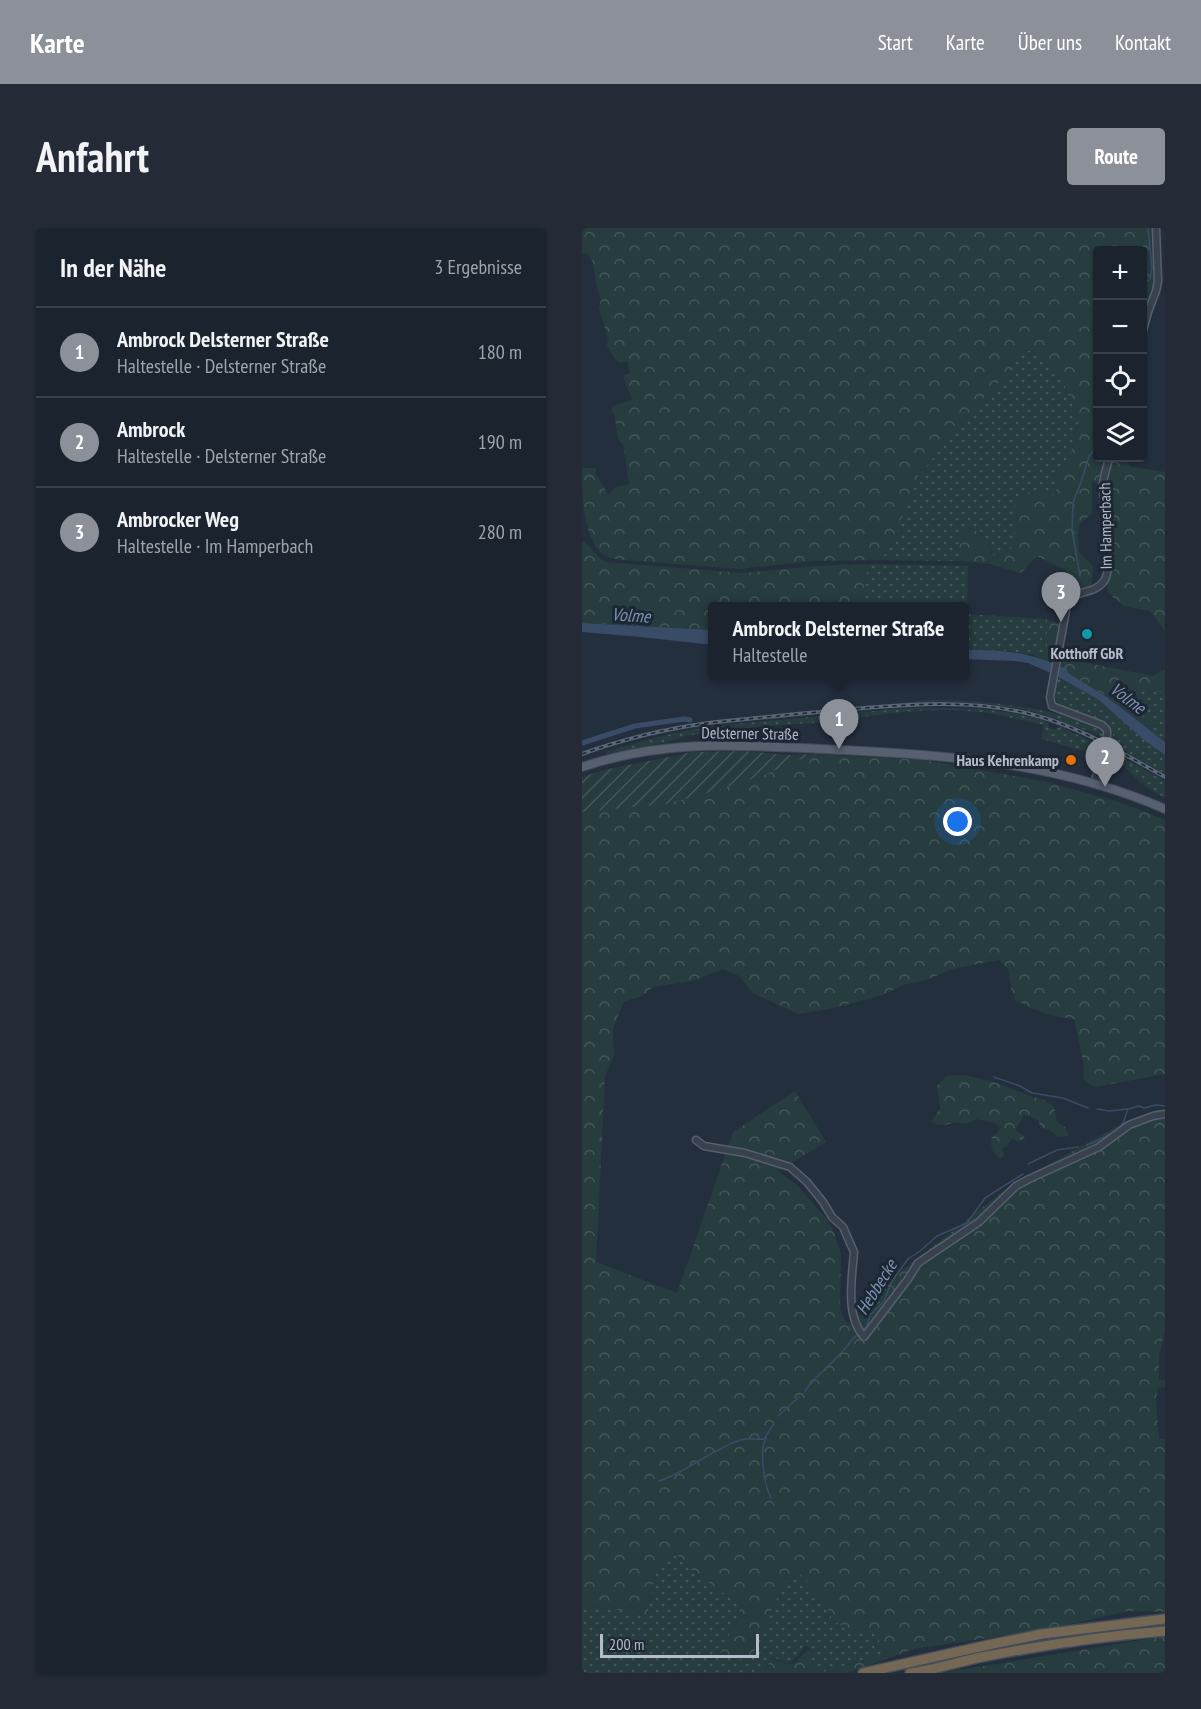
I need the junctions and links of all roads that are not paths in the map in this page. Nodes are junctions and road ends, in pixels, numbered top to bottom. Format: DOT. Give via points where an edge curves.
graph roads {
  1 [pos="1156,228"];
  2 [pos="1147,316"];
  3 [pos="1108,462"];
  4 [pos="582,767"];
  5 [pos="1094,784"];
  6 [pos="1165,809"];
  7 [pos="1165,1114"];
  8 [pos="696,1140"];
  9 [pos="1165,1620"];
  10 [pos="1165,1631"];
  11 [pos="920,1672"];
  12 [pos="863,1673"];
  13 [pos="910,1673"];
  1 -- 2 [label="street" via="1158,281"];
  3 -- 5 [label="street, Im Hamperbach" via="1102,486 1108,573 1097,587 1068,600 1050,701 1052,706 1107,730"];
  4 -- 5 [label="main road, Delsterner Straße" via="658,748 742,745 967,758 1036,769"];
  5 -- 6 [label="main road, Delsterner Straße"];
  7 -- 8 [label="street" via="1129,1125 1099,1147 1016,1186 979,1222 918,1263 864,1337 853,1318 852,1245 843,1227 807,1182 790,1167 777,1162 704,1146"];
  9 -- 12 [label="highway" via="1042,1634"];
  10 -- 11 [label="highway" via="1052,1644"];
  11 -- 13 [label="highway"];
}
